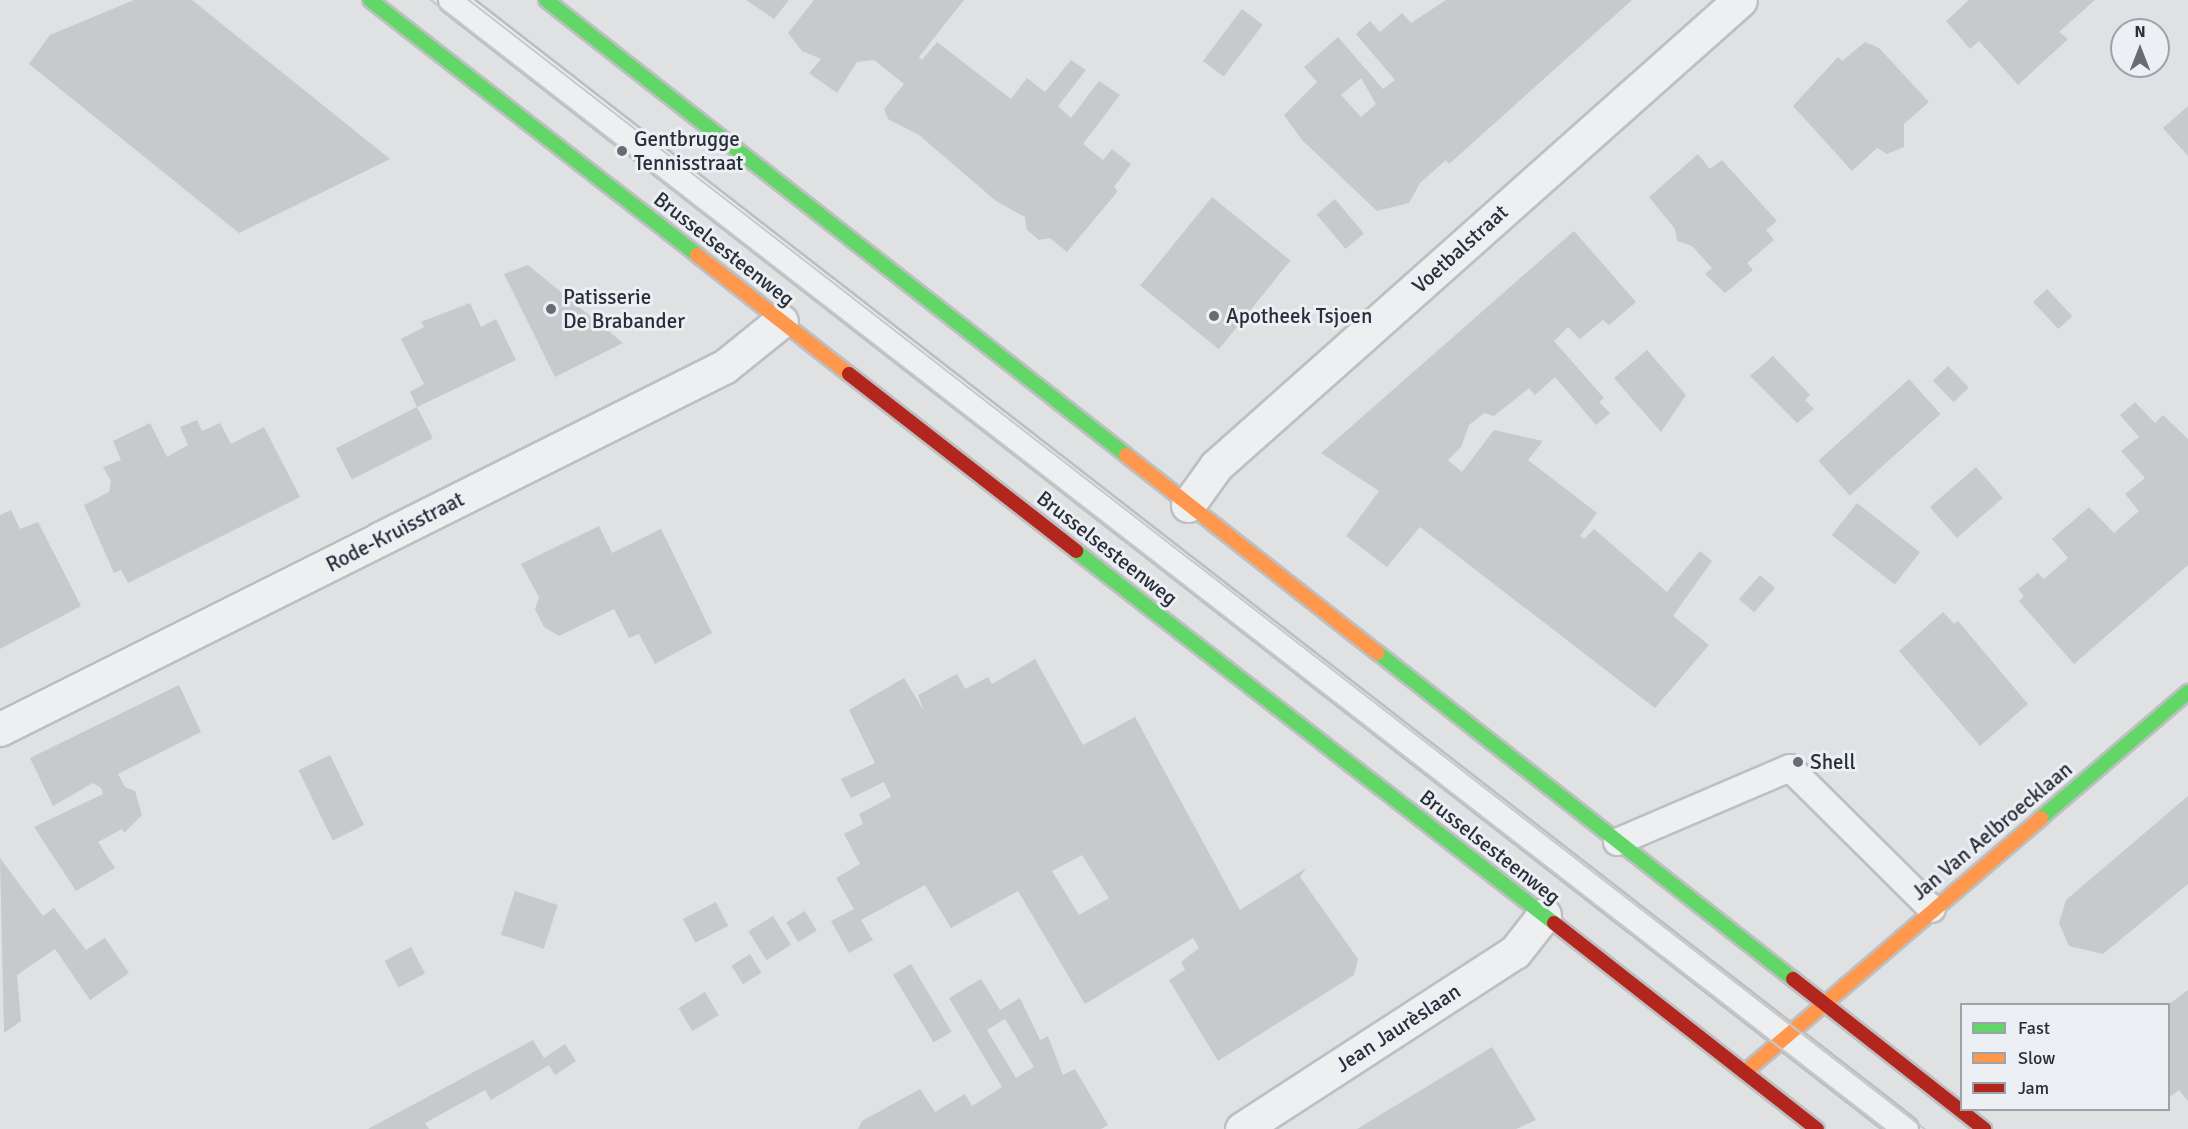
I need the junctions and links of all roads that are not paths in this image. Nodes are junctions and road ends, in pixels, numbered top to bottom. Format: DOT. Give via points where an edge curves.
graph roads {
  1 [pos="370,0"];
  2 [pos="452,0"];
  3 [pos="546,0"];
  4 [pos="1740,0"];
  5 [pos="781,321"];
  6 [pos="1188,505"];
  7 [pos="2188,692"];
  8 [pos="0,729"];
  9 [pos="1617,842"];
  10 [pos="1932,909"];
  11 [pos="1544,915"];
  12 [pos="1822,1001"];
  13 [pos="1786,1035"];
  14 [pos="1745,1072"];
  15 [pos="1960,1110"];
  16 [pos="1961,1111"];
  17 [pos="1242,1129"];
  18 [pos="1817,1129"];
  19 [pos="1905,1129"];
  20 [pos="1984,1129"];
  1 -- 5 [label="main road, Brusselsesteenweg"];
  2 -- 13 [label="lane"];
  3 -- 6 [label="main road"];
  4 -- 6 [label="street, Voetbalstraat" via="1216,466"];
  5 -- 8 [label="street, Rode-Kruisstraat" via="724,367"];
  5 -- 11 [label="main road, Brusselsesteenweg"];
  6 -- 9 [label="main road"];
  7 -- 10 [label="main road, Jan Van Aelbroecklaan"];
  9 -- 10 [label="lane" via="1790,768"];
  9 -- 12 [label="main road"];
  10 -- 12 [label="main road, Jan Van Aelbroecklaan"];
  11 -- 14 [label="main road, Brusselsesteenweg"];
  11 -- 17 [label="street, Jean Jaurèslaan" via="1515,952"];
  12 -- 13 [label="main road, Jan Van Aelbroecklaan"];
  12 -- 15 [label="main road"];
  13 -- 14 [label="main road, Jan Van Aelbroecklaan"];
  13 -- 19 [label="lane"];
  14 -- 18 [label="main road, Brusselsesteenweg"];
  16 -- 20 [label="main road"];
}
